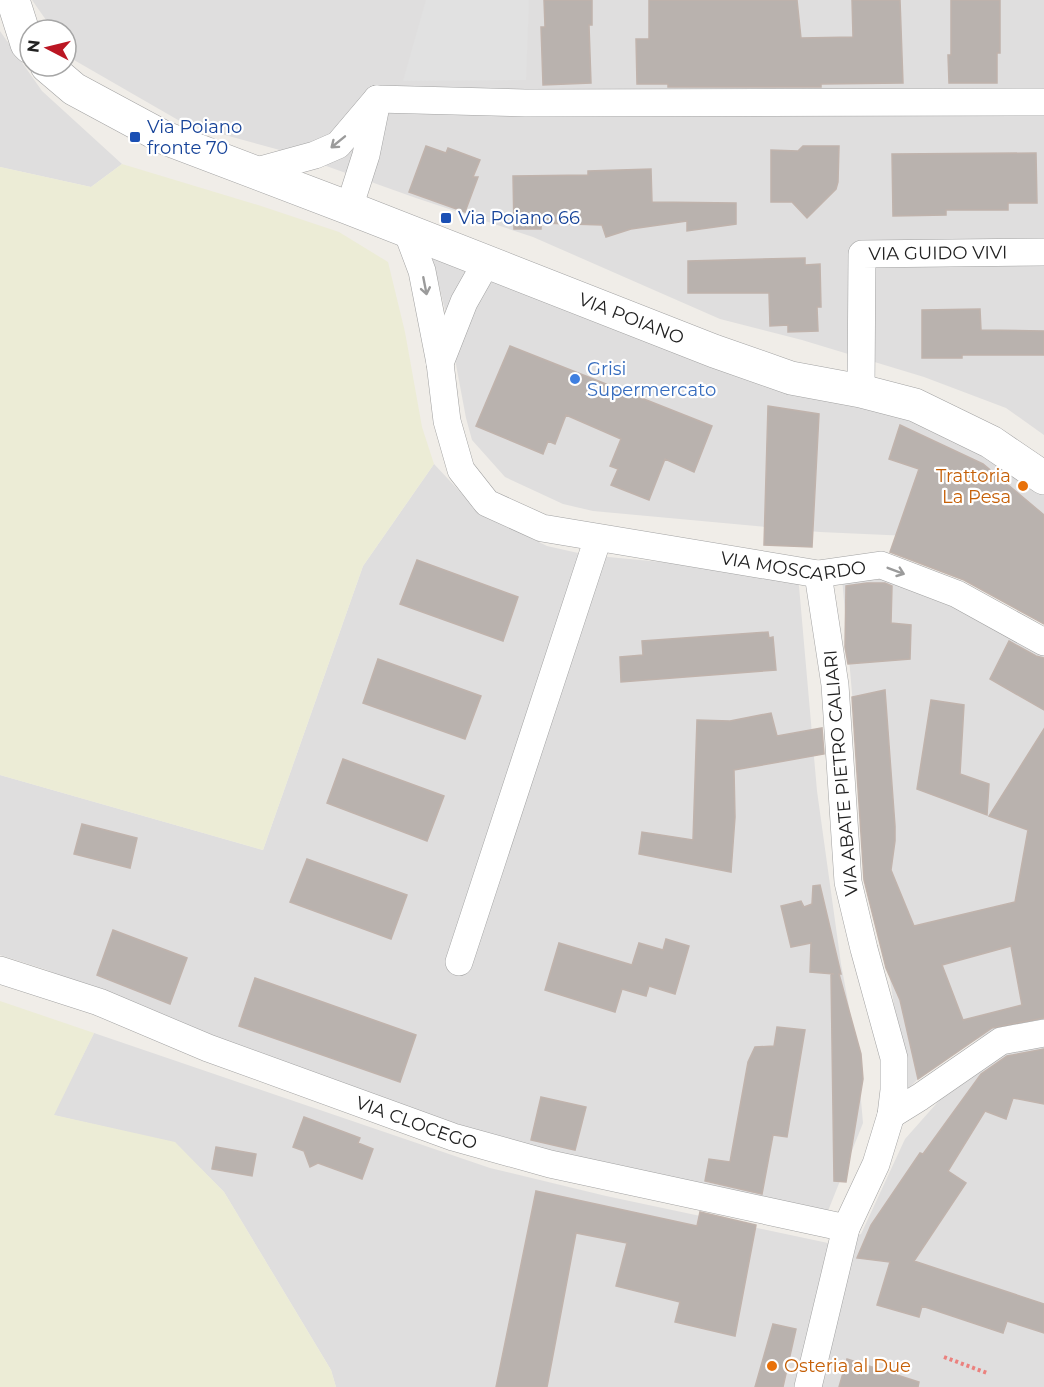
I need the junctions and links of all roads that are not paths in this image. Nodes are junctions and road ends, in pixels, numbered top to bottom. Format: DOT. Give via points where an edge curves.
graph roads {
  1 [pos="13,0"];
  2 [pos="19,18"];
  3 [pos="61,78"];
  4 [pos="377,99"];
  5 [pos="1044,102"];
  6 [pos="253,172"];
  7 [pos="349,208"];
  8 [pos="406,231"];
  9 [pos="1044,252"];
  10 [pos="486,263"];
  11 [pos="440,363"];
  12 [pos="861,391"];
  13 [pos="1044,478"];
  14 [pos="598,538"];
  15 [pos="818,574"];
  16 [pos="1044,642"];
  17 [pos="459,962"];
  18 [pos="0,970"];
  19 [pos="1044,1033"];
  20 [pos="891,1115"];
  21 [pos="846,1228"];
  22 [pos="808,1387"];
  1 -- 2 [label="street"];
  3 -- 6 [label="street, VIA POIANO" via="74,89 165,138"];
  4 -- 5 [label="street" via="525,103"];
  4 -- 6 [label="street, one-way" via="338,146"];
  4 -- 7 [label="street" via="366,155"];
  6 -- 7 [label="street, VIA POIANO"];
  7 -- 8 [label="street, VIA POIANO"];
  8 -- 10 [label="street, VIA POIANO"];
  8 -- 11 [label="street, VIA MOSCARDO, one-way" via="422,271"];
  9 -- 12 [label="street, VIA GUIDO VIVI" via="862,254"];
  10 -- 11 [label="street, VIA MOSCARDO" via="464,302"];
  10 -- 12 [label="street, VIA POIANO" via="791,378"];
  11 -- 14 [label="street, VIA MOSCARDO" via="447,421 461,470 487,503 542,528"];
  12 -- 13 [label="street, VIA POIANO" via="915,405 991,442"];
  14 -- 15 [label="street, VIA MOSCARDO"];
  14 -- 17 [label="street"];
  15 -- 16 [label="street, VIA MOSCARDO, one-way" via="881,565 957,594"];
  15 -- 20 [label="street, VIA ABATE PIETRO CALIARI" via="835,685 848,882 894,1058"];
  18 -- 21 [label="street, VIA CLOCEGO" via="99,1002 208,1048 453,1137 550,1164"];
  19 -- 20 [label="street" via="1001,1041"];
  20 -- 21 [label="street, VIA ABATE PIETRO CALIARI" via="876,1164"];
  21 -- 22 [label="street, VIA ABATE PIETRO CALIARI"];
}
